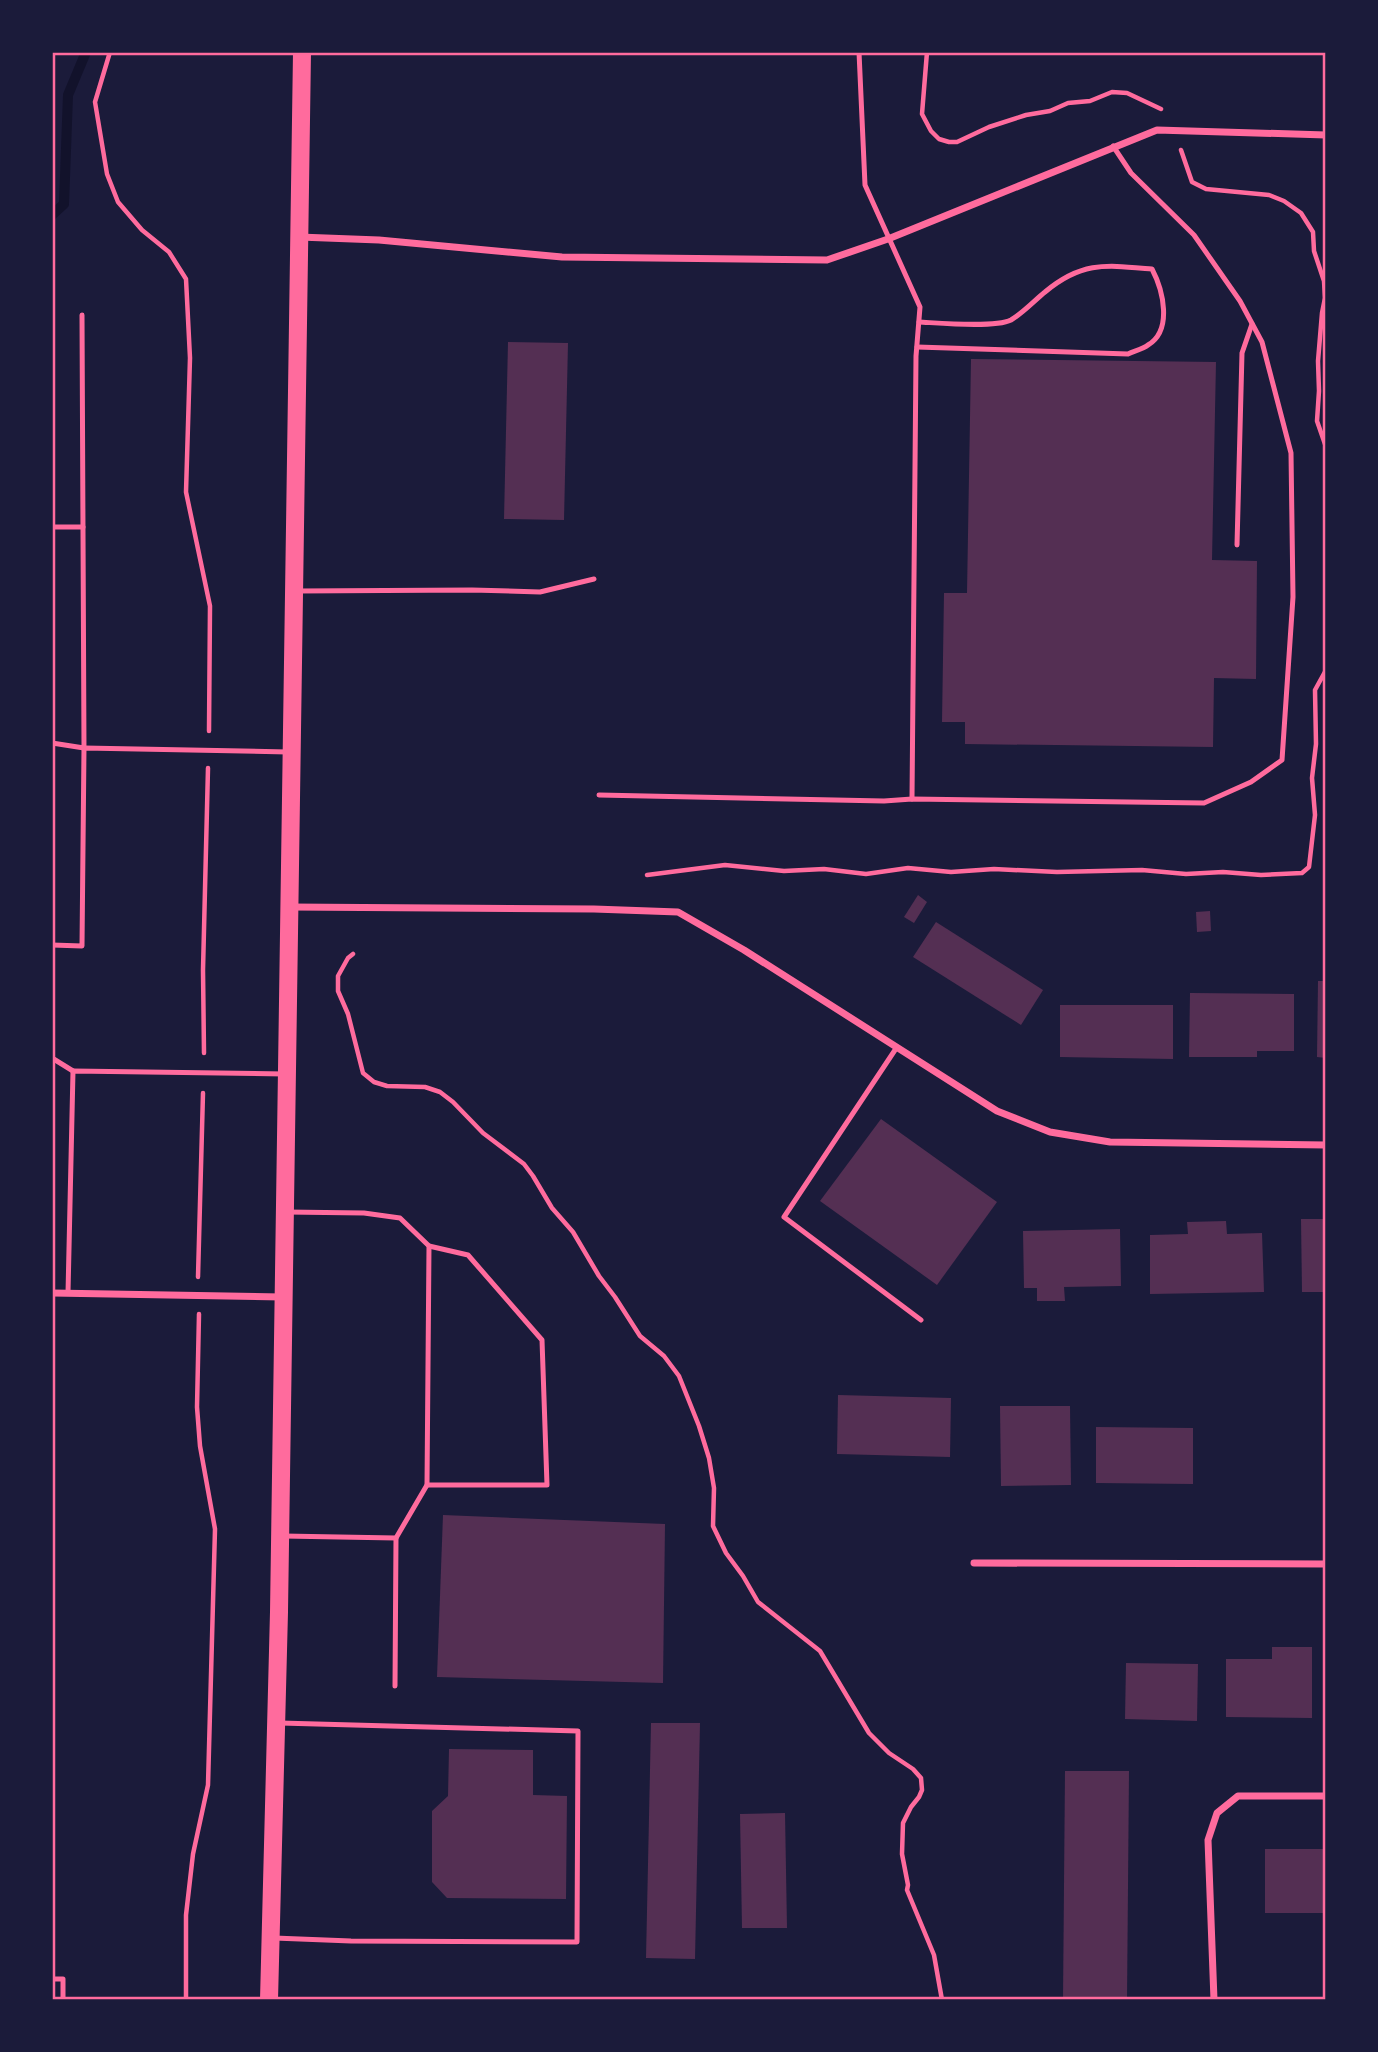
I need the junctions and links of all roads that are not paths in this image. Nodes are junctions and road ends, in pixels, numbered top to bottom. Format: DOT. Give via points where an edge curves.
graph roads {
  1 [pos="302,52"];
  2 [pos="859,52"];
  3 [pos="1325,135"];
  4 [pos="1113,146"];
  5 [pos="299,237"];
  6 [pos="888,239"];
  7 [pos="82,315"];
  8 [pos="919,322"];
  9 [pos="1252,324"];
  10 [pos="917,347"];
  11 [pos="52,527"];
  12 [pos="83,527"];
  13 [pos="1237,545"];
  14 [pos="594,579"];
  15 [pos="293,591"];
  16 [pos="52,743"];
  17 [pos="84,748"];
  18 [pos="291,752"];
  19 [pos="598,795"];
  20 [pos="912,799"];
  21 [pos="289,907"];
  22 [pos="52,945"];
  23 [pos="897,1047"];
  24 [pos="52,1058"];
  25 [pos="73,1070"];
  26 [pos="286,1074"];
  27 [pos="1325,1144"];
  28 [pos="284,1212"];
  29 [pos="429,1246"];
  30 [pos="52,1293"];
  31 [pos="68,1293"];
  32 [pos="282,1297"];
  33 [pos="921,1320"];
  34 [pos="427,1485"];
  35 [pos="279,1536"];
  36 [pos="396,1538"];
  37 [pos="974,1563"];
  38 [pos="1325,1564"];
  39 [pos="395,1686"];
  40 [pos="276,1723"];
  41 [pos="1325,1796"];
  42 [pos="271,1938"];
  43 [pos="52,1979"];
  44 [pos="63,2000"];
  45 [pos="269,2000"];
  46 [pos="1214,2000"];
  1 -- 5 [label="main road"];
  2 -- 6 [label="lane" via="865,185"];
  3 -- 4 [label="street" via="1157,130"];
  4 -- 6 [label="street"];
  4 -- 9 [label="lane" via="1131,173 1194,234"];
  5 -- 6 [label="street" via="562,257 827,260"];
  5 -- 15 [label="main road"];
  6 -- 8 [label="lane" via="920,307"];
  7 -- 12 [label="lane"];
  8 -- 10 [label="lane"];
  8 -- 10 [label="lane" via="1010,320 1064,276 1084,268 1152,270 1161,287 1160,332 1150,345 1128,354"];
  9 -- 13 [label="lane" via="1242,353"];
  9 -- 20 [label="lane" via="1262,342 1291,453 1293,597 1282,760 1251,782 1204,803"];
  10 -- 20 [label="lane"];
  11 -- 12 [label="lane"];
  12 -- 17 [label="lane"];
  14 -- 15 [label="lane" via="540,592"];
  15 -- 18 [label="main road"];
  16 -- 17 [label="lane"];
  17 -- 18 [label="lane"];
  17 -- 22 [label="lane" via="82,946"];
  18 -- 21 [label="main road"];
  19 -- 20 [label="lane"];
  21 -- 23 [label="street" via="678,912"];
  21 -- 26 [label="main road"];
  23 -- 27 [label="street" via="997,1111 1049,1132 1110,1142"];
  23 -- 33 [label="lane" via="784,1217"];
  24 -- 25 [label="lane"];
  25 -- 26 [label="lane"];
  25 -- 31 [label="lane"];
  26 -- 28 [label="main road"];
  28 -- 29 [label="lane" via="400,1218"];
  28 -- 32 [label="main road"];
  29 -- 34 [label="lane"];
  29 -- 34 [label="lane" via="468,1255 542,1340 547,1485"];
  30 -- 31 [label="street"];
  31 -- 32 [label="street"];
  32 -- 35 [label="main road"];
  34 -- 36 [label="lane"];
  35 -- 36 [label="lane"];
  35 -- 40 [label="main road"];
  36 -- 39 [label="lane"];
  37 -- 38 [label="street"];
  40 -- 42 [label="main road"];
  40 -- 42 [label="lane" via="578,1731 577,1941"];
  41 -- 46 [label="street" via="1238,1796 1217,1813 1208,1840"];
  42 -- 45 [label="main road"];
  43 -- 44 [label="lane" via="63,1979"];
}
